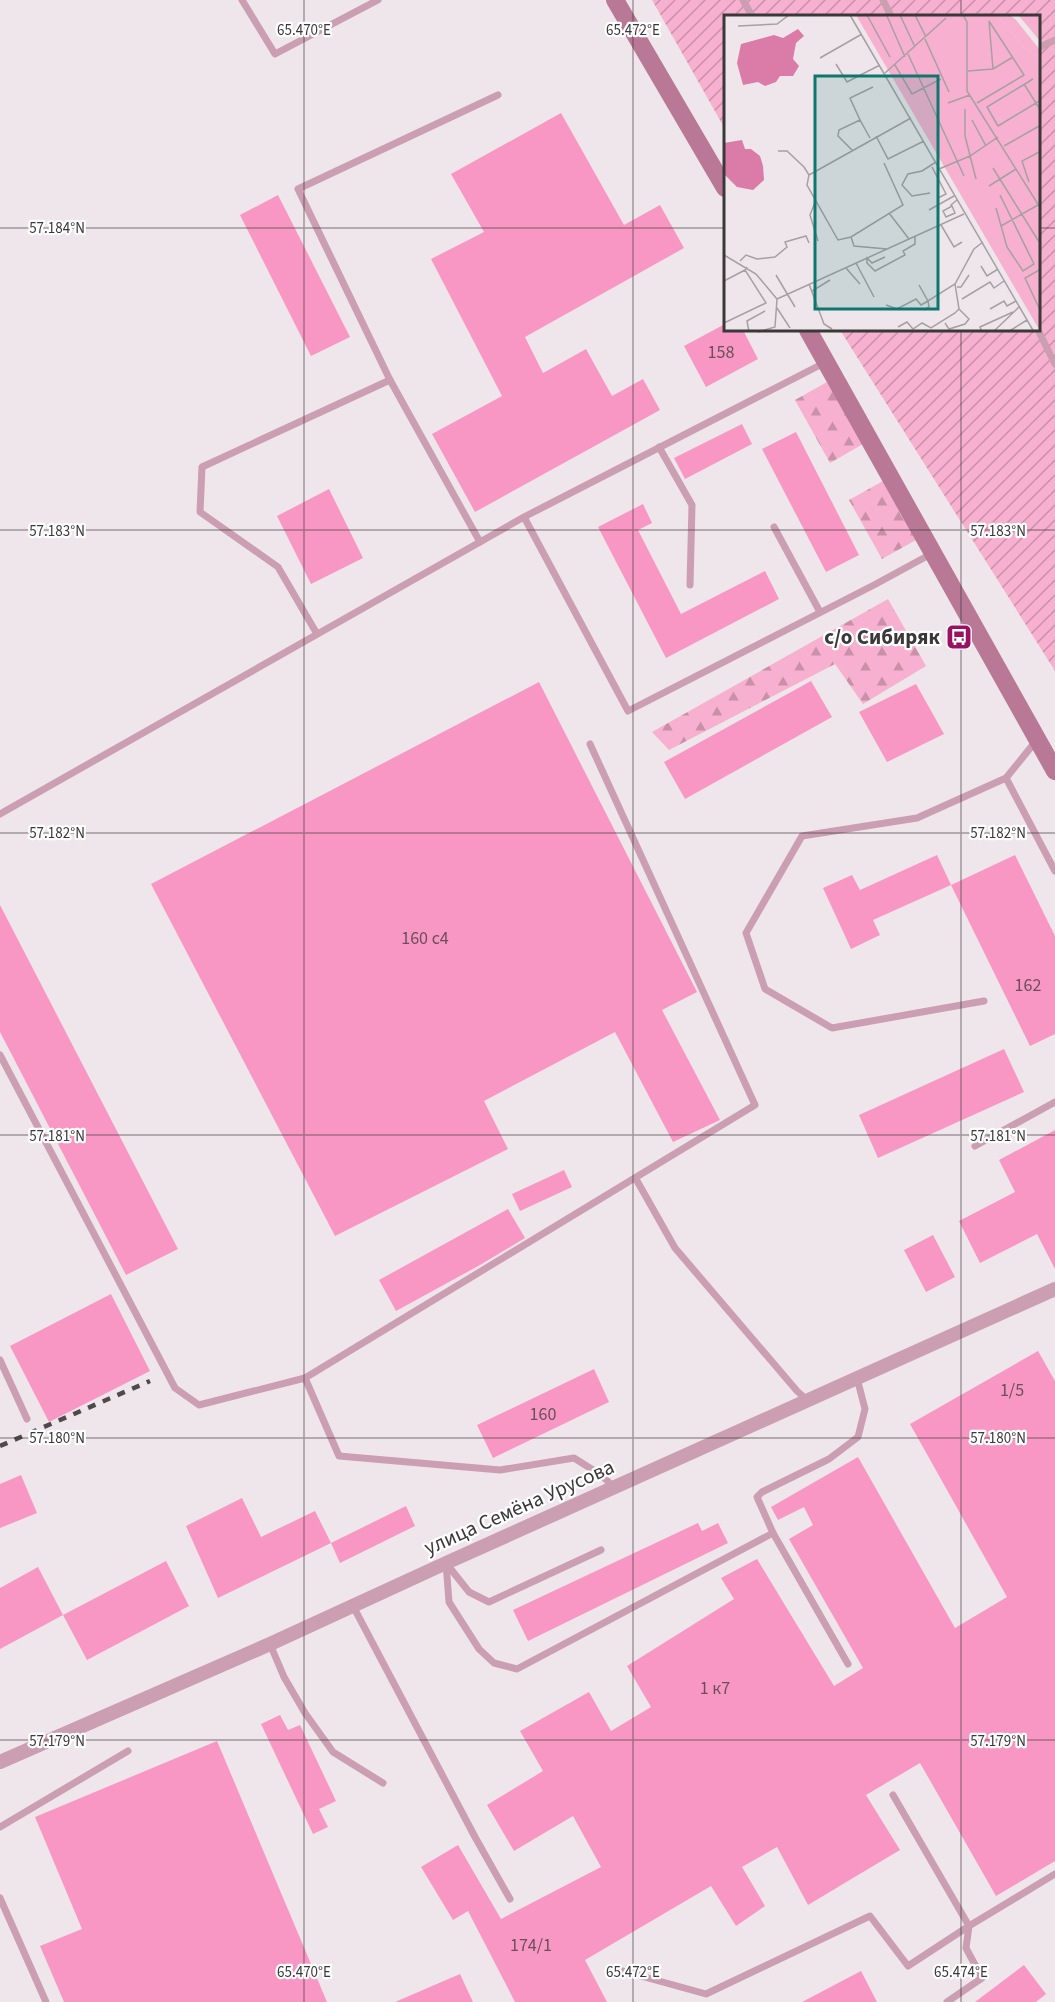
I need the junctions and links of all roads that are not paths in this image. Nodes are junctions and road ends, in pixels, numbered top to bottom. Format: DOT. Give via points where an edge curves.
graph roads {
  1 [pos="242,0"];
  2 [pos="378,0"];
  3 [pos="615,0"];
  4 [pos="743,0"];
  5 [pos="883,0"];
  6 [pos="751,15"];
  7 [pos="890,15"];
  8 [pos="1055,40"];
  9 [pos="1040,47"];
  10 [pos="498,95"];
  11 [pos="724,186"];
  12 [pos="809,332"];
  13 [pos="1039,332"];
  14 [pos="826,362"];
  15 [pos="1055,364"];
  16 [pos="390,380"];
  17 [pos="659,447"];
  18 [pos="524,517"];
  19 [pos="774,527"];
  20 [pos="480,542"];
  21 [pos="934,553"];
  22 [pos="690,585"];
  23 [pos="820,612"];
  24 [pos="317,634"];
  25 [pos="1038,739"];
  26 [pos="590,744"];
  27 [pos="1055,771"];
  28 [pos="1006,778"];
  29 [pos="0,814"];
  30 [pos="1055,871"];
  31 [pos="984,1001"];
  32 [pos="0,1055"];
  33 [pos="3,1068"];
  34 [pos="1055,1102"];
  35 [pos="975,1146"];
  36 [pos="636,1179"];
  37 [pos="1055,1289"];
  38 [pos="0,1359"];
  39 [pos="305,1378"];
  40 [pos="857,1378"];
  41 [pos="807,1400"];
  42 [pos="27,1419"];
  43 [pos="614,1488"];
  44 [pos="774,1533"];
  45 [pos="601,1550"];
  46 [pos="446,1563"];
  47 [pos="353,1606"];
  48 [pos="270,1644"];
  49 [pos="848,1664"];
  50 [pos="128,1751"];
  51 [pos="0,1762"];
  52 [pos="383,1783"];
  53 [pos="893,1794"];
  54 [pos="0,1827"];
  55 [pos="1055,1874"];
  56 [pos="0,1898"];
  57 [pos="510,1899"];
  58 [pos="969,1926"];
  59 [pos="612,1968"];
  60 [pos="46,2002"];
  61 [pos="947,2002"];
  1 -- 2 [label="lane" via="275,54"];
  3 -- 11 [label="street"];
  4 -- 6 [label="lane"];
  5 -- 7 [label="lane"];
  8 -- 9 [label="lane"];
  10 -- 16 [label="lane" via="298,189"];
  12 -- 14 [label="street"];
  13 -- 15 [label="lane"];
  14 -- 17 [label="lane"];
  14 -- 21 [label="street"];
  16 -- 20 [label="lane"];
  16 -- 24 [label="lane" via="202,466 200,512 278,567"];
  17 -- 18 [label="lane"];
  17 -- 22 [label="lane" via="692,505"];
  18 -- 20 [label="lane"];
  18 -- 23 [label="lane" via="628,711"];
  19 -- 23 [label="lane"];
  20 -- 24 [label="lane"];
  21 -- 23 [label="lane"];
  21 -- 25 [label="street"];
  24 -- 29 [label="lane"];
  25 -- 27 [label="street"];
  25 -- 28 [label="lane"];
  26 -- 36 [label="lane" via="755,1105"];
  28 -- 30 [label="lane"];
  28 -- 31 [label="lane" via="917,818 802,836 746,933 765,989 832,1028"];
  32 -- 33 [label="lane"];
  33 -- 39 [label="lane" via="175,1388 199,1405"];
  34 -- 35 [label="lane"];
  36 -- 39 [label="lane"];
  36 -- 41 [label="lane" via="675,1248"];
  37 -- 40 [label="street, улица Семёна Урусова"];
  38 -- 42 [label="lane"];
  39 -- 43 [label="lane" via="339,1456 500,1470 574,1458"];
  40 -- 41 [label="street, улица Семёна Урусова"];
  40 -- 44 [label="lane" via="865,1409 858,1437 830,1459 757,1497"];
  41 -- 43 [label="street, улица Семёна Урусова"];
  43 -- 46 [label="street, улица Семёна Урусова"];
  44 -- 46 [label="lane" via="517,1669 494,1663 479,1649 448,1602"];
  44 -- 49 [label="lane"];
  45 -- 46 [label="lane" via="489,1602 469,1592"];
  46 -- 47 [label="street, улица Семёна Урусова"];
  47 -- 48 [label="street, улица Семёна Урусова"];
  47 -- 57 [label="lane"];
  48 -- 51 [label="street, улица Семёна Урусова"];
  48 -- 52 [label="lane" via="284,1677 333,1752"];
  50 -- 54 [label="lane"];
  53 -- 58 [label="lane"];
  55 -- 58 [label="lane"];
  56 -- 60 [label="lane"];
  58 -- 59 [label="lane" via="908,1966 870,1916 706,1994"];
  58 -- 61 [label="lane" via="966,1948 982,1978"];
}
